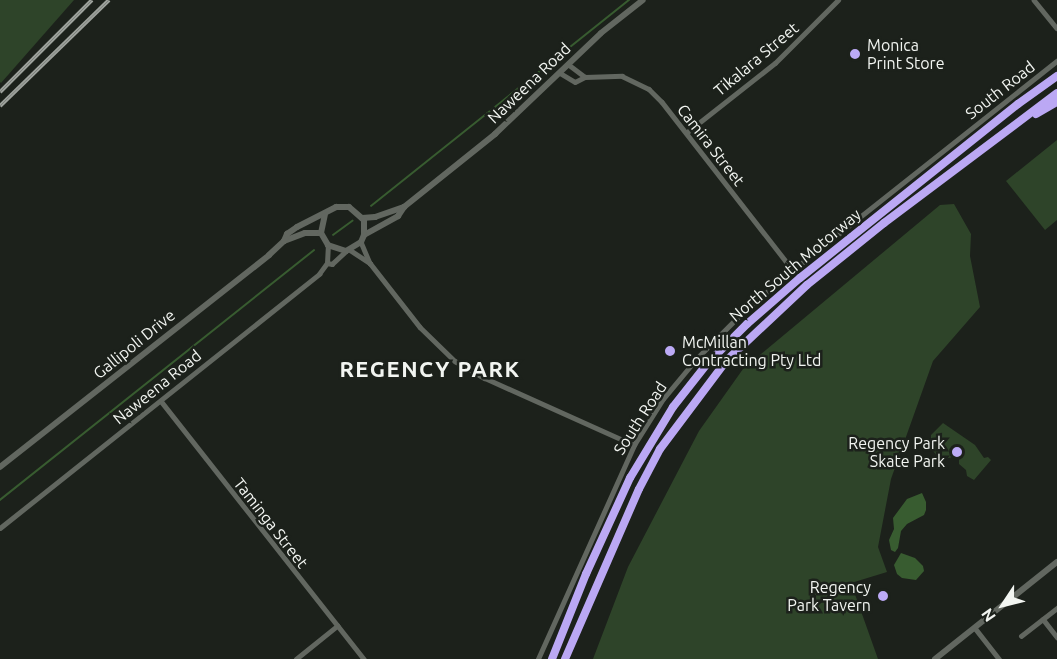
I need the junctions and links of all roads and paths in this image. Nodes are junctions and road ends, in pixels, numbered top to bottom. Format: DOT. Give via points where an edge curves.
graph roads {
  1 [pos="644,0"];
  2 [pos="838,0"];
  3 [pos="1034,0"];
  4 [pos="1057,28"];
  5 [pos="1057,61"];
  6 [pos="568,64"];
  7 [pos="1057,70"];
  8 [pos="560,73"];
  9 [pos="585,76"];
  10 [pos="1057,76"];
  11 [pos="1057,93"];
  12 [pos="1057,102"];
  13 [pos="1018,104"];
  14 [pos="1011,128"];
  15 [pos="686,133"];
  16 [pos="404,207"];
  17 [pos="325,214"];
  18 [pos="362,218"];
  19 [pos="321,234"];
  20 [pos="364,235"];
  21 [pos="284,241"];
  22 [pos="361,242"];
  23 [pos="328,245"];
  24 [pos="348,250"];
  25 [pos="327,263"];
  26 [pos="370,263"];
  27 [pos="793,270"];
  28 [pos="161,401"];
  29 [pos="634,445"];
  30 [pos="0,467"];
  31 [pos="0,528"];
  32 [pos="1057,562"];
  33 [pos="1057,608"];
  34 [pos="1043,619"];
  35 [pos="337,626"];
  36 [pos="975,628"];
  37 [pos="1021,636"];
  38 [pos="1057,637"];
  39 [pos="570,648"];
  40 [pos="552,658"];
  41 [pos="296,659"];
  42 [pos="364,659"];
  43 [pos="538,659"];
  44 [pos="566,659"];
  45 [pos="570,659"];
  46 [pos="935,659"];
  47 [pos="999,659"];
  1 -- 6 [label="street, Naweena Road"];
  2 -- 15 [label="street, Tikalara Street" via="775,63"];
  3 -- 4 [label="street"];
  5 -- 27 [label="street, South Road"];
  6 -- 8 [label="street, Naweena Road"];
  6 -- 9 [label="street"];
  7 -- 13 [label="highway"];
  8 -- 9 [label="street, Camira Street" via="572,82"];
  8 -- 16 [label="street, Naweena Road" via="509,123"];
  9 -- 15 [label="street, Camira Street" via="612,74 636,80 662,102"];
  10 -- 13 [label="highway, North South Motorway"];
  11 -- 14 [label="highway, North South Motorway"];
  12 -- 14 [label="highway"];
  13 -- 40 [label="highway, North South Motorway" via="800,278 707,364 672,407 630,478"];
  14 -- 39 [label="highway, North South Motorway" via="807,285 726,361 660,448"];
  15 -- 27 [label="street, Camira Street"];
  16 -- 18 [label="street, Naweena Road"];
  16 -- 20 [label="street, Naweena Road" via="398,216"];
  17 -- 18 [label="street" via="343,206 355,210"];
  17 -- 19 [label="street"];
  17 -- 21 [label="street, Gallipoli Drive" via="297,227"];
  18 -- 20 [label="street"];
  19 -- 21 [label="street, Gallipoli Drive" via="305,233"];
  19 -- 23 [label="street"];
  20 -- 22 [label="street"];
  21 -- 30 [label="street, Gallipoli Drive"];
  22 -- 24 [label="street"];
  22 -- 26 [label="street"];
  23 -- 24 [label="street"];
  23 -- 25 [label="street"];
  24 -- 25 [label="street, Naweena Road" via="332,264"];
  24 -- 26 [label="street"];
  25 -- 28 [label="street, Naweena Road" via="319,274"];
  26 -- 29 [label="street" via="420,327 455,361"];
  27 -- 29 [label="street, South Road" via="703,352 663,399"];
  28 -- 31 [label="street, Naweena Road"];
  28 -- 35 [label="street, Taminga Street"];
  29 -- 43 [label="street, South Road"];
  32 -- 36 [label="street"];
  33 -- 34 [label="street"];
  34 -- 37 [label="street"];
  34 -- 38 [label="street"];
  35 -- 41 [label="street"];
  35 -- 42 [label="street, Taminga Street"];
  36 -- 46 [label="street"];
  36 -- 47 [label="street"];
  39 -- 44 [label="highway, North South Motorway"];
  39 -- 45 [label="highway"];
}
